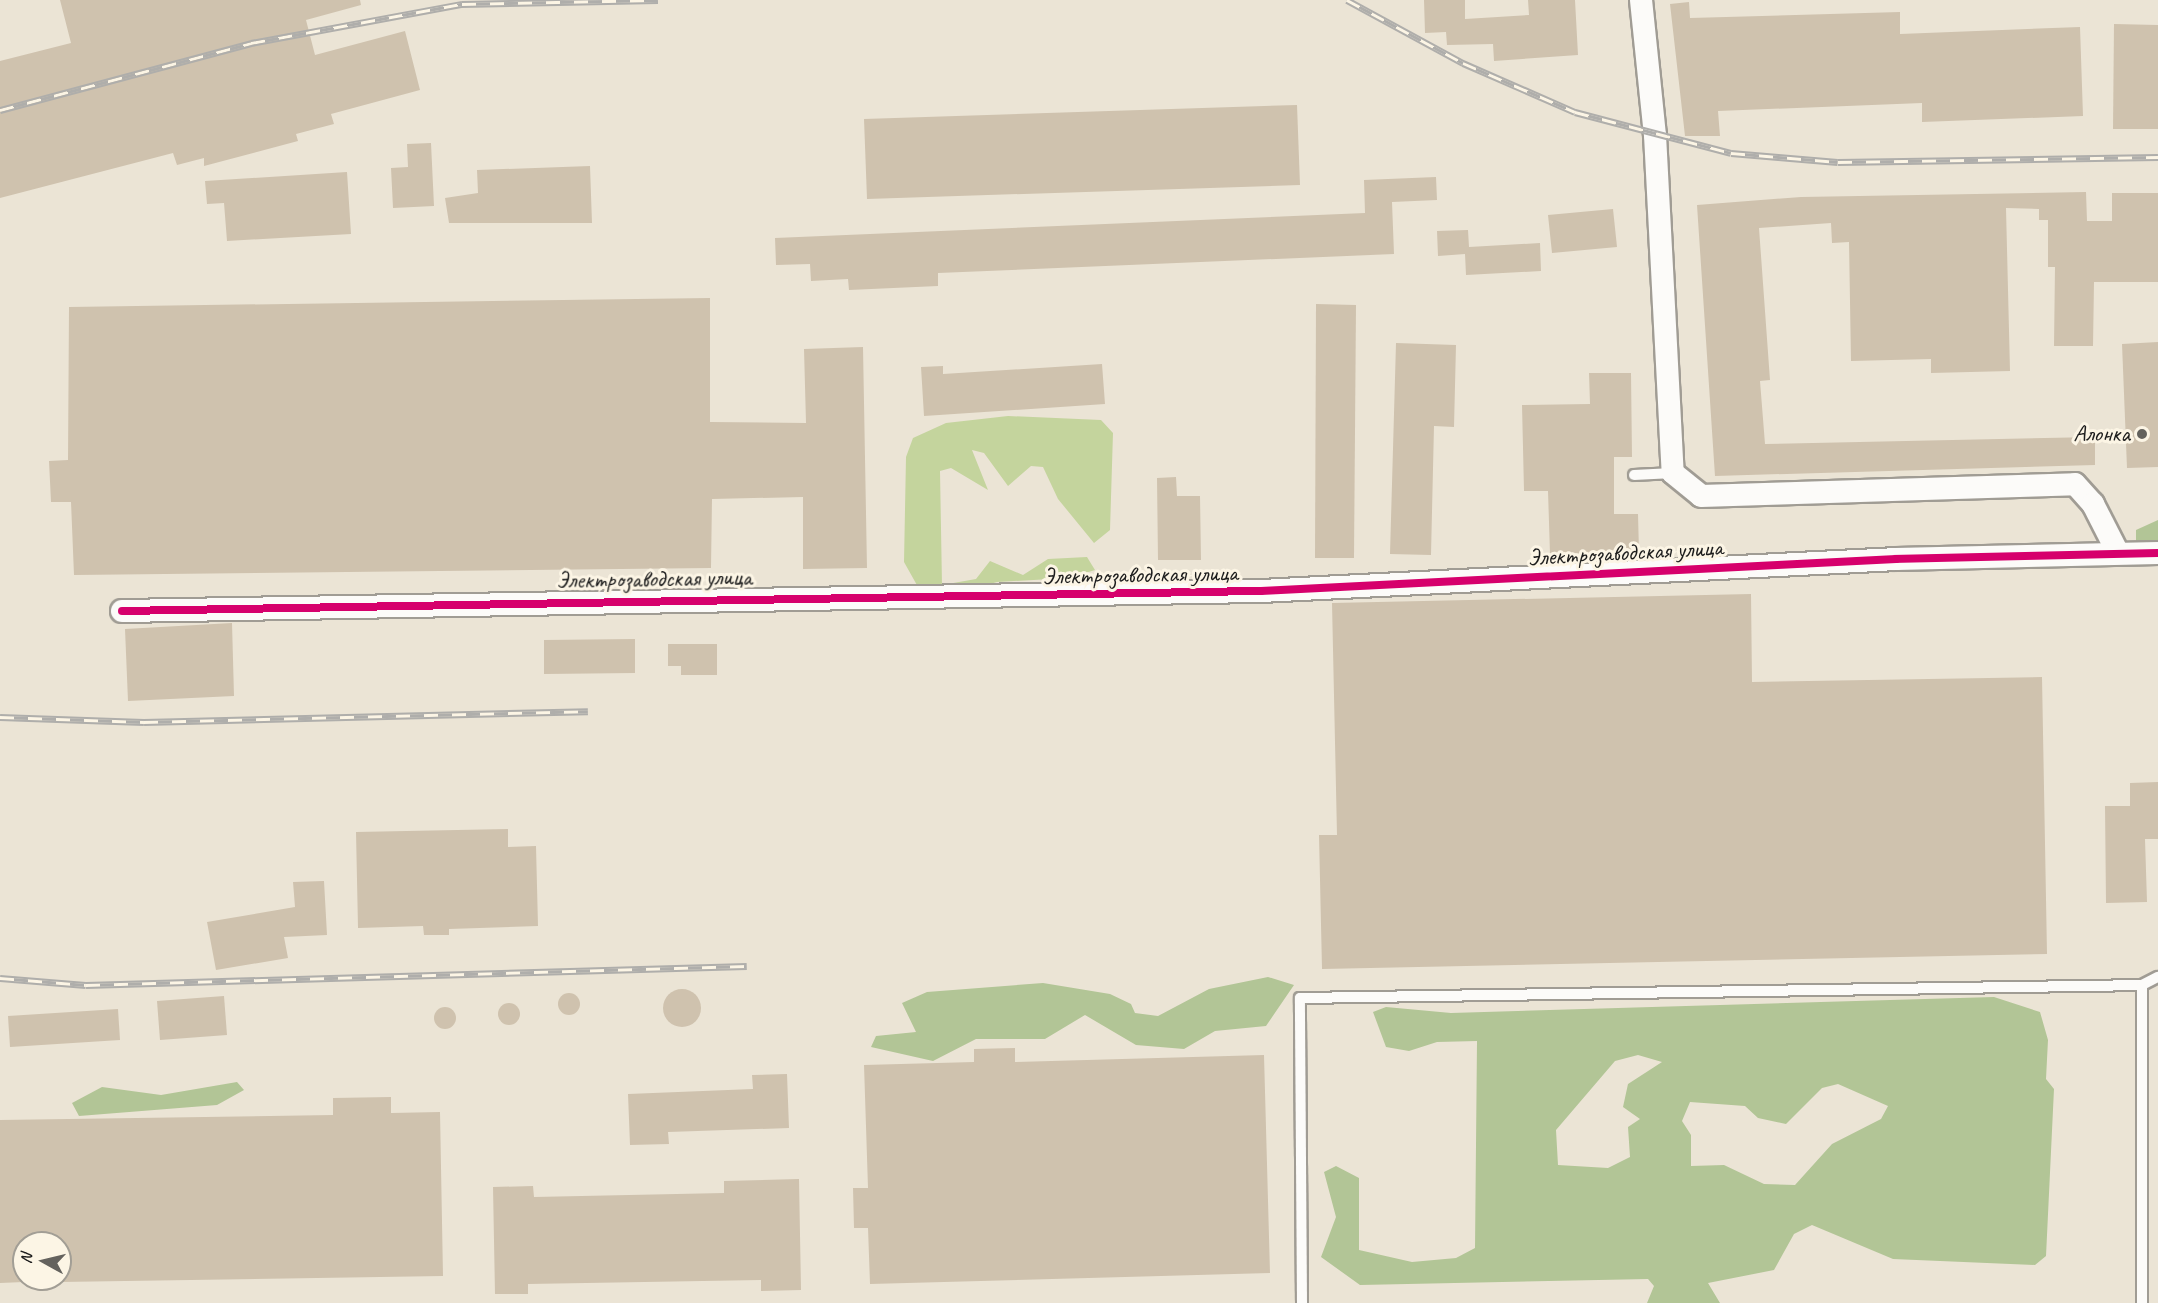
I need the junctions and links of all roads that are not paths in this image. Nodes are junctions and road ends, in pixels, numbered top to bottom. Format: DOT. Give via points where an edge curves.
graph roads {
  1 [pos="1641,0"];
  2 [pos="1673,473"];
  3 [pos="1634,475"];
  4 [pos="2118,553"];
  5 [pos="2158,553"];
  6 [pos="122,611"];
  7 [pos="2158,977"];
  8 [pos="2142,985"];
  9 [pos="1302,1303"];
  10 [pos="2142,1303"];
  1 -- 2 [label="street" via="1655,135"];
  2 -- 3 [label="lane"];
  2 -- 4 [label="street" via="1701,496 2075,484 2093,504"];
  4 -- 5 [label="street, Электрозаводская улица"];
  4 -- 6 [label="street, Электрозаводская улица" via="1261,591 921,600 739,596"];
  7 -- 8 [label="lane"];
  8 -- 9 [label="lane" via="1300,998"];
  8 -- 10 [label="lane"];
}
